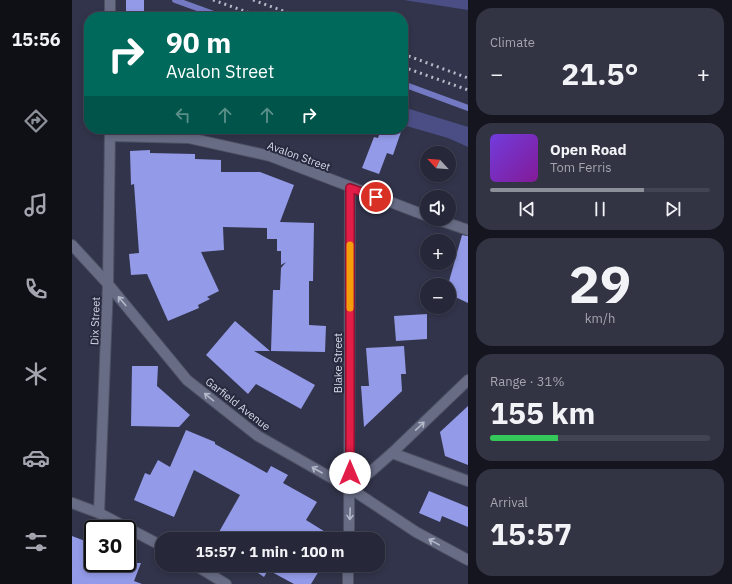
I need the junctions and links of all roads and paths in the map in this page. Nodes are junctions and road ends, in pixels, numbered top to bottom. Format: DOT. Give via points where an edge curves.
graph roads {
  1 [pos="110,0"];
  2 [pos="110,12"];
  3 [pos="110,134"];
  4 [pos="126,134"];
  5 [pos="350,188"];
  6 [pos="420,213"];
  7 [pos="456,226"];
  8 [pos="468,230"];
  9 [pos="72,245"];
  10 [pos="108,284"];
  11 [pos="468,380"];
  12 [pos="392,453"];
  13 [pos="468,481"];
  14 [pos="351,489"];
  15 [pos="72,503"];
  16 [pos="99,513"];
  17 [pos="349,532"];
  18 [pos="155,542"];
  19 [pos="468,560"];
  20 [pos="206,572"];
  21 [pos="348,572"];
  22 [pos="226,584"];
  23 [pos="348,584"];
  1 -- 2 [label="street"];
  3 -- 10 [label="street, Dix Street"];
  4 -- 5 [label="street, Avalon Street" via="189,138 270,156"];
  5 -- 6 [label="street, Avalon Street"];
  5 -- 14 [label="street, Blake Street"];
  7 -- 8 [label="street"];
  9 -- 10 [label="street, Garfield Avenue"];
  14 -- 10 [label="street, Garfield Avenue, one-way" via="258,436 188,380"];
  10 -- 16 [label="street, Dix Street"];
  12 -- 11 [label="street, one-way"];
  12 -- 13 [label="street"];
  12 -- 14 [label="street"];
  14 -- 17 [label="street, Blake Street, one-way"];
  19 -- 14 [label="street, Garfield Avenue, one-way" via="416,532"];
  15 -- 16 [label="street"];
  16 -- 18 [label="street"];
  20 -- 22 [label="street"];
  21 -- 23 [label="street"];
}
